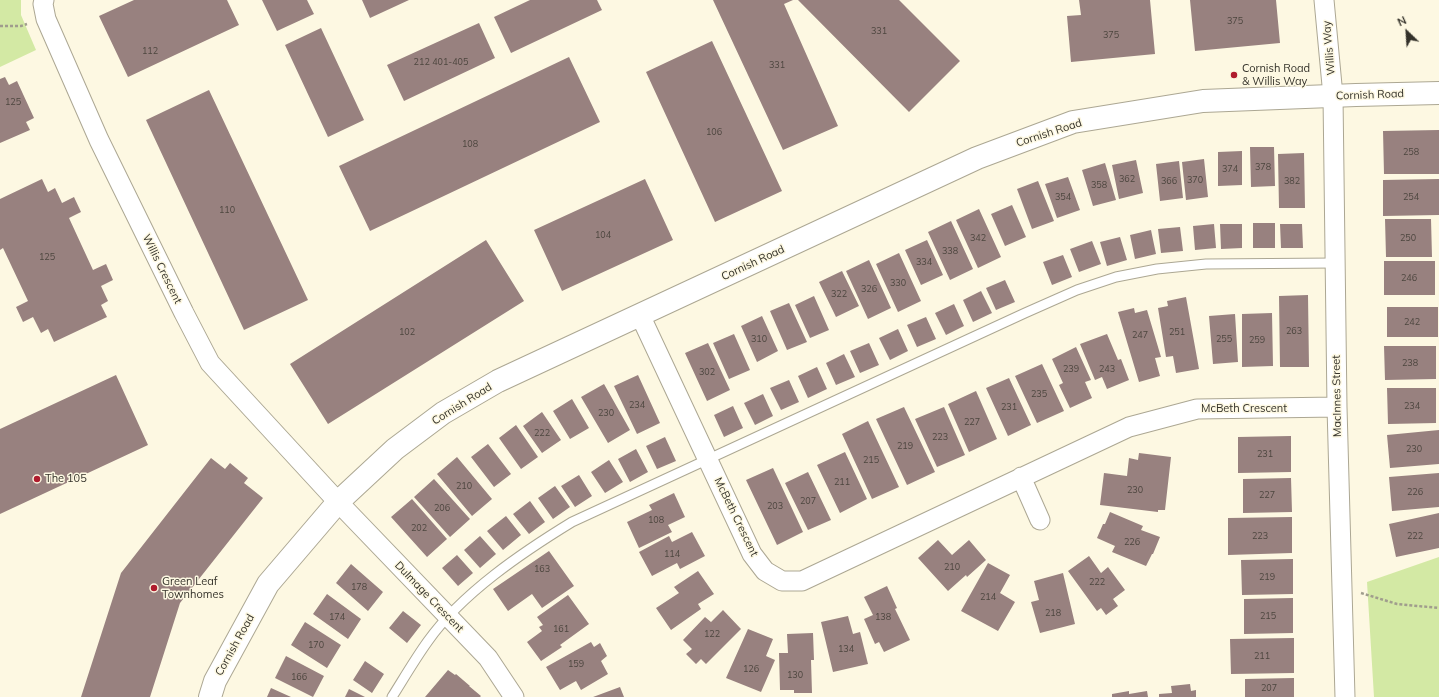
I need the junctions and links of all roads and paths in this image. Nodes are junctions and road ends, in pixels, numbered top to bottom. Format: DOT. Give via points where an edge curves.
graph roads {
  1 [pos="44,0"];
  2 [pos="1324,0"];
  3 [pos="0,26"];
  4 [pos="21,26"];
  5 [pos="1439,93"];
  6 [pos="1333,96"];
  7 [pos="1335,263"];
  8 [pos="640,316"];
  9 [pos="1337,407"];
  10 [pos="708,459"];
  11 [pos="1021,477"];
  12 [pos="338,502"];
  13 [pos="1040,520"];
  14 [pos="1361,593"];
  15 [pos="1439,608"];
  16 [pos="449,616"];
  17 [pos="210,697"];
  18 [pos="392,697"];
  19 [pos="514,697"];
  20 [pos="1345,697"];
  1 -- 12 [label="street, Willis Crescent" via="46,19 97,136 210,363"];
  2 -- 6 [label="street, Willis Way"];
  3 -- 4 [label="path"];
  5 -- 6 [label="street, Cornish Road"];
  6 -- 7 [label="street, MacInnes Street"];
  6 -- 8 [label="street, Cornish Road" via="1203,102 1074,122 976,158"];
  7 -- 9 [label="street, MacInnes Street"];
  7 -- 10 [label="lane" via="1206,264 1156,269 1116,277 1025,312"];
  8 -- 10 [label="street, McBeth Crescent"];
  8 -- 12 [label="street, Cornish Road" via="498,381 443,414 395,448"];
  9 -- 11 [label="street, McBeth Crescent" via="1197,409 1130,427"];
  9 -- 20 [label="street, MacInnes Street"];
  10 -- 11 [label="street, McBeth Crescent" via="752,554 765,571 782,581 802,581"];
  10 -- 16 [label="lane" via="572,522 550,535 515,559"];
  11 -- 13 [label="street"];
  12 -- 16 [label="street, Dulmage Crescent"];
  12 -- 17 [label="street, Cornish Road" via="268,584 215,681"];
  14 -- 15 [label="path" via="1397,604"];
  16 -- 18 [label="lane" via="428,640"];
  16 -- 19 [label="street, Dulmage Crescent" via="488,658"];
}
